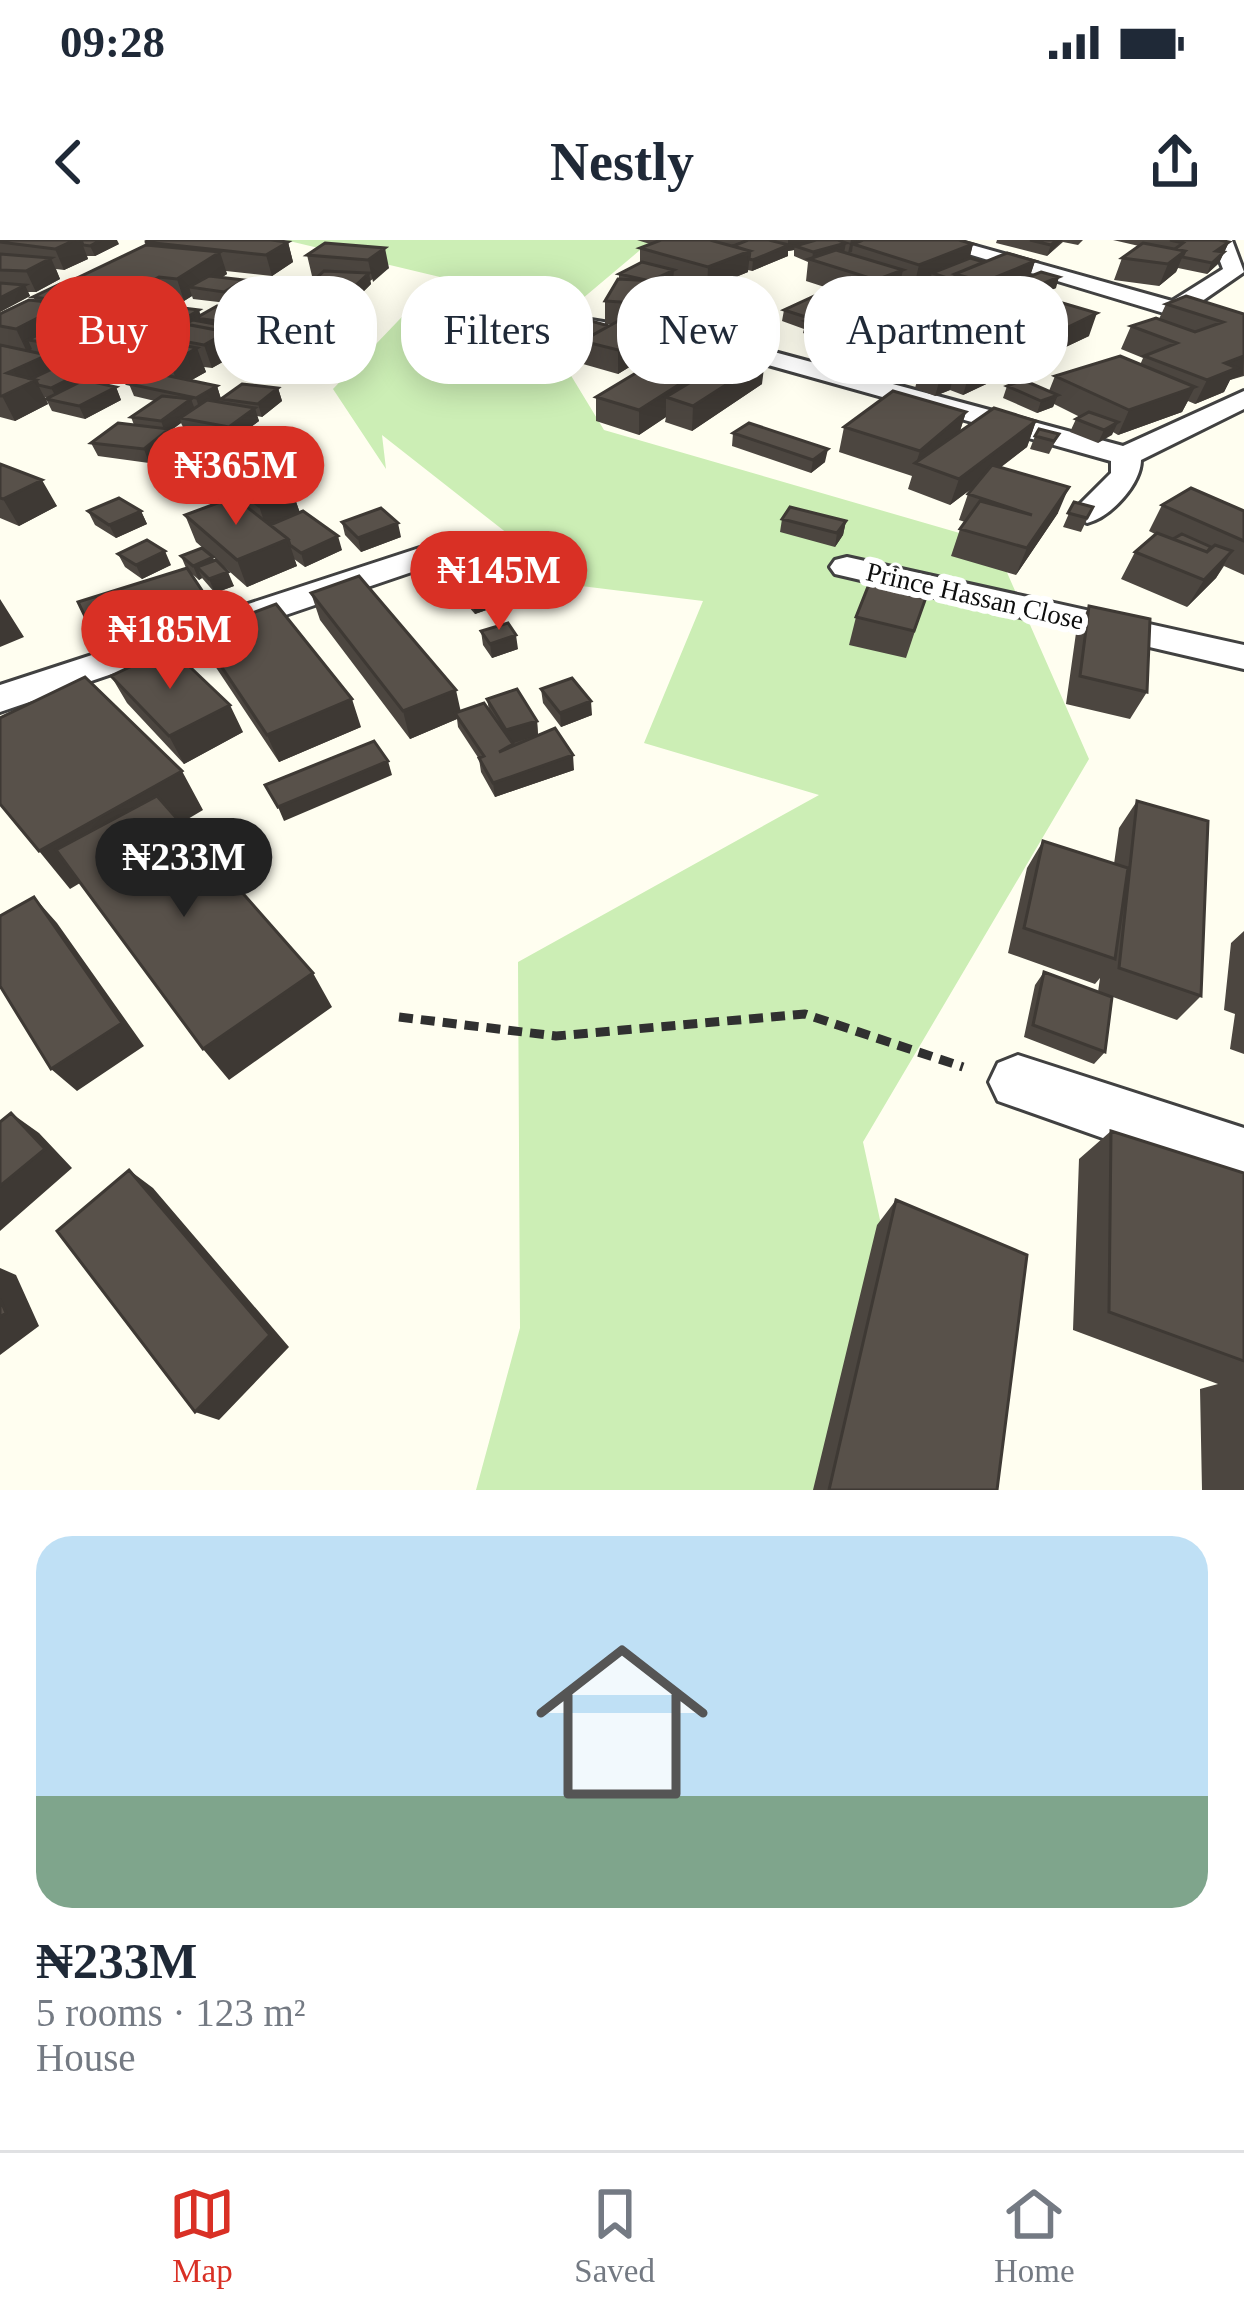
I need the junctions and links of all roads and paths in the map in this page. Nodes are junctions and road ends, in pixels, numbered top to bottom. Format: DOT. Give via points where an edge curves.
graph roads {
  1 [pos="932,240"];
  2 [pos="1222,240"];
  3 [pos="1239,272"];
  4 [pos="1175,309"];
  5 [pos="593,327"];
  6 [pos="1244,334"];
  7 [pos="1244,399"];
  8 [pos="1126,456"];
  9 [pos="1087,513"];
  10 [pos="441,550"];
  11 [pos="847,567"];
  12 [pos="1244,657"];
  13 [pos="0,699"];
  14 [pos="399,1017"];
  15 [pos="1018,1082"];
  16 [pos="1244,1158"];
  1 -- 4 [label="street"];
  2 -- 3 [label="street"];
  3 -- 4 [label="street"];
  4 -- 6 [label="street"];
  5 -- 8 [label="street" via="752,352"];
  7 -- 8 [label="street"];
  8 -- 9 [label="street" via="1126,475"];
  10 -- 13 [label="street"];
  11 -- 12 [label="street, Prince Hassan Close"];
  14 -- 15 [label="path" via="556,1036 805,1014"];
  15 -- 16 [label="street"];
}
